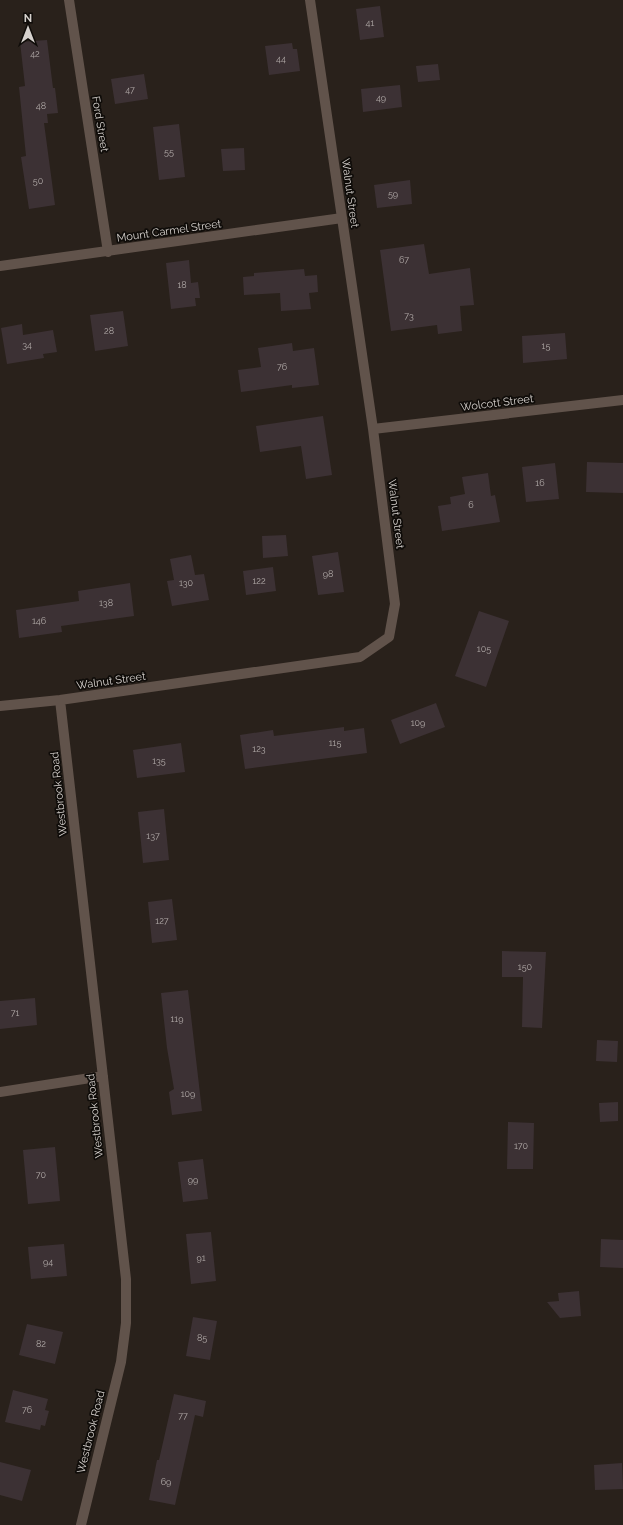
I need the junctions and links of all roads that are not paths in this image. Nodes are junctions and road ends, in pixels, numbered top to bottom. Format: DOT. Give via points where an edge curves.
graph roads {
  1 [pos="69,0"];
  2 [pos="310,0"];
  3 [pos="342,218"];
  4 [pos="108,252"];
  5 [pos="0,266"];
  6 [pos="623,400"];
  7 [pos="373,429"];
  8 [pos="60,700"];
  9 [pos="0,706"];
  10 [pos="103,1076"];
  11 [pos="0,1092"];
  12 [pos="81,1525"];
  1 -- 4 [label="street, Ford Street"];
  2 -- 3 [label="street, Walnut Street"];
  3 -- 4 [label="street, Mount Carmel Street"];
  3 -- 7 [label="street, Walnut Street"];
  4 -- 5 [label="street, Mount Carmel Street"];
  6 -- 7 [label="street, Wolcott Street"];
  7 -- 8 [label="street, Walnut Street" via="395,604 389,637 360,657"];
  8 -- 9 [label="street, Walnut Street"];
  8 -- 10 [label="street, Westbrook Road"];
  10 -- 11 [label="street"];
  10 -- 12 [label="street, Westbrook Road" via="126,1279 126,1323 120,1362"];
}
